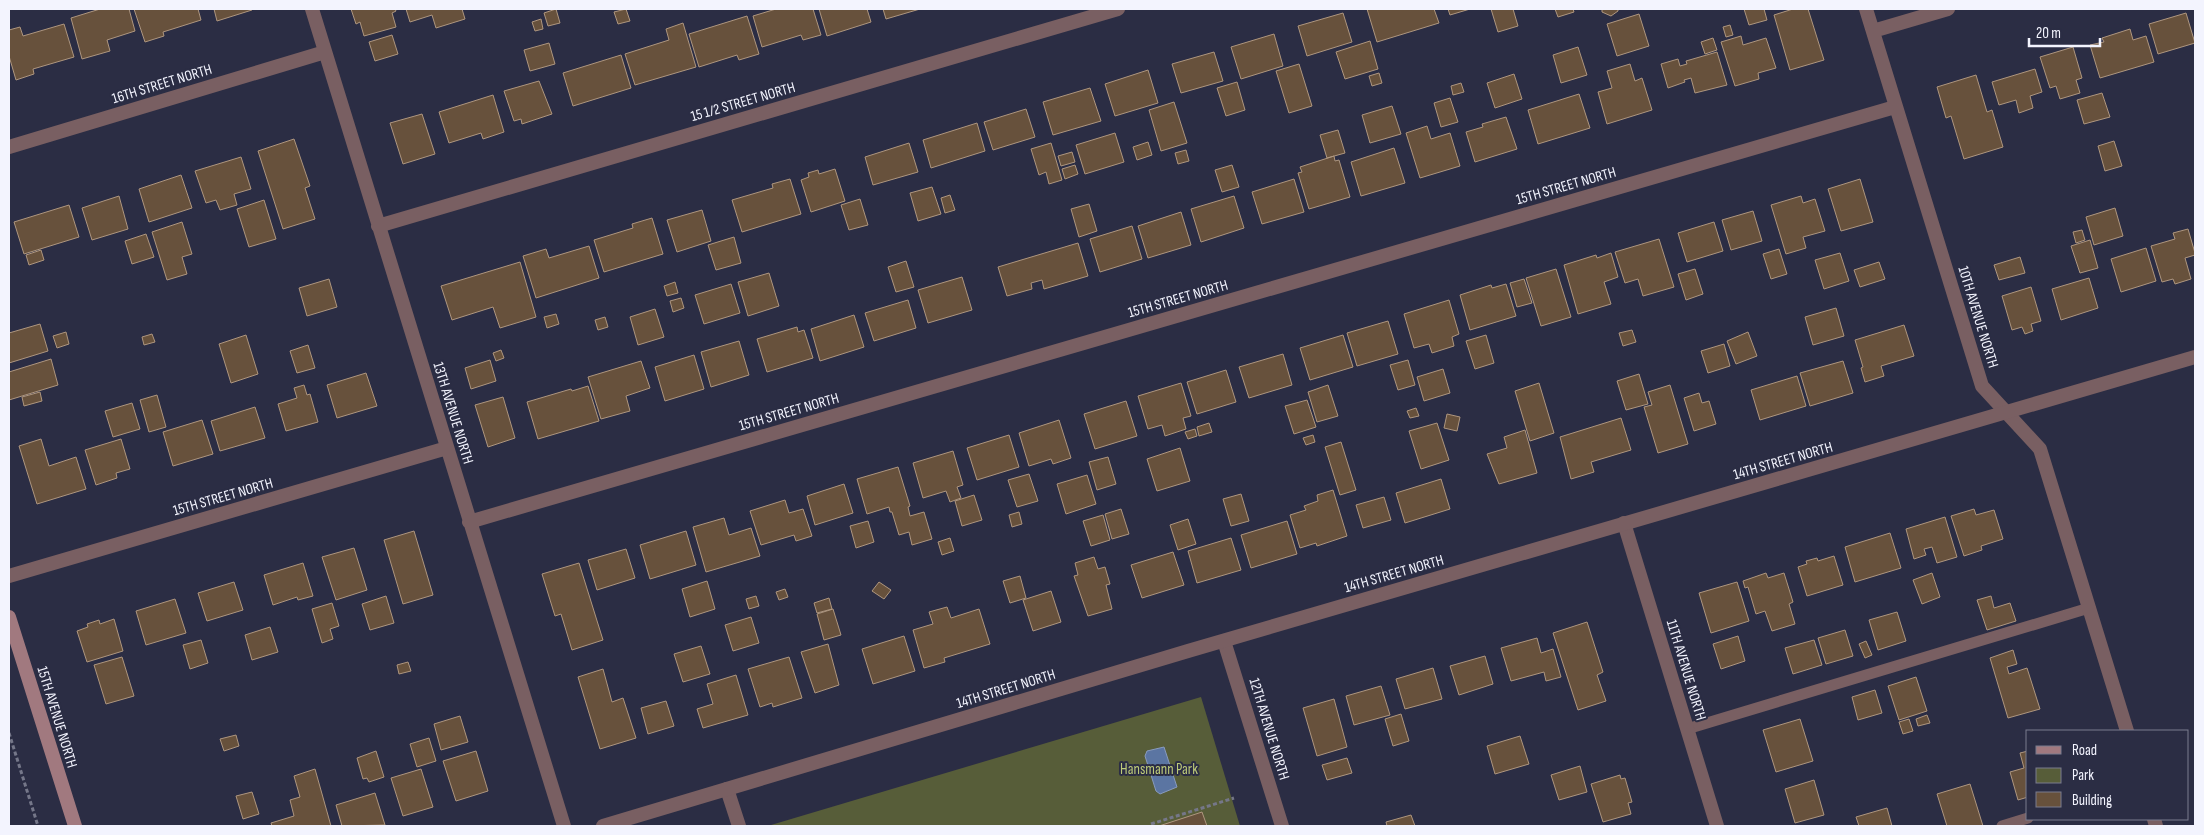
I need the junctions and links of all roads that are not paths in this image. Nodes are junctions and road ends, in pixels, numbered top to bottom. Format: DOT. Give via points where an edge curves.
graph roads {
  1 [pos="312,9"];
  2 [pos="1118,9"];
  3 [pos="1866,9"];
  4 [pos="1948,9"];
  5 [pos="1872,31"];
  6 [pos="325,52"];
  7 [pos="1895,107"];
  8 [pos="9,147"];
  9 [pos="378,226"];
  10 [pos="2195,357"];
  11 [pos="2008,413"];
  12 [pos="447,448"];
  13 [pos="469,522"];
  14 [pos="1624,523"];
  15 [pos="9,576"];
  16 [pos="2089,608"];
  17 [pos="9,616"];
  18 [pos="1224,641"];
  19 [pos="1688,729"];
  20 [pos="2127,730"];
  21 [pos="727,789"];
  22 [pos="2026,819"];
  23 [pos="75,826"];
  24 [pos="564,826"];
  25 [pos="603,826"];
  26 [pos="739,826"];
  27 [pos="1282,826"];
  28 [pos="1717,826"];
  29 [pos="2002,826"];
  1 -- 6 [label="street, 13TH AVENUE NORTH"];
  2 -- 9 [label="street, 15 1/2 STREET NORTH"];
  3 -- 5 [label="street, 10TH AVENUE NORTH"];
  4 -- 5 [label="street"];
  5 -- 7 [label="street, 10TH AVENUE NORTH"];
  6 -- 8 [label="street, 16TH STREET NORTH"];
  6 -- 9 [label="street, 13TH AVENUE NORTH"];
  7 -- 11 [label="street, 10TH AVENUE NORTH" via="1982,386"];
  7 -- 13 [label="street, 15TH STREET NORTH"];
  9 -- 12 [label="street, 13TH AVENUE NORTH"];
  10 -- 11 [label="street, 14TH STREET NORTH"];
  11 -- 14 [label="street, 14TH STREET NORTH"];
  11 -- 16 [label="street, 10TH AVENUE NORTH" via="2040,449"];
  12 -- 13 [label="street, 13TH AVENUE NORTH"];
  12 -- 15 [label="street, 15TH STREET NORTH"];
  13 -- 24 [label="street, 13TH AVENUE NORTH"];
  14 -- 18 [label="street, 14TH STREET NORTH"];
  14 -- 19 [label="street, 11TH AVENUE NORTH"];
  16 -- 19 [label="lane"];
  16 -- 20 [label="street, 10TH AVENUE NORTH"];
  17 -- 23 [label="main road, 15TH AVENUE NORTH"];
  18 -- 21 [label="street, 14TH STREET NORTH"];
  18 -- 27 [label="street, 12TH AVENUE NORTH"];
  19 -- 28 [label="street, 11TH AVENUE NORTH"];
  21 -- 25 [label="street, 14TH STREET NORTH"];
  21 -- 26 [label="street"];
  22 -- 29 [label="lane"];
}
